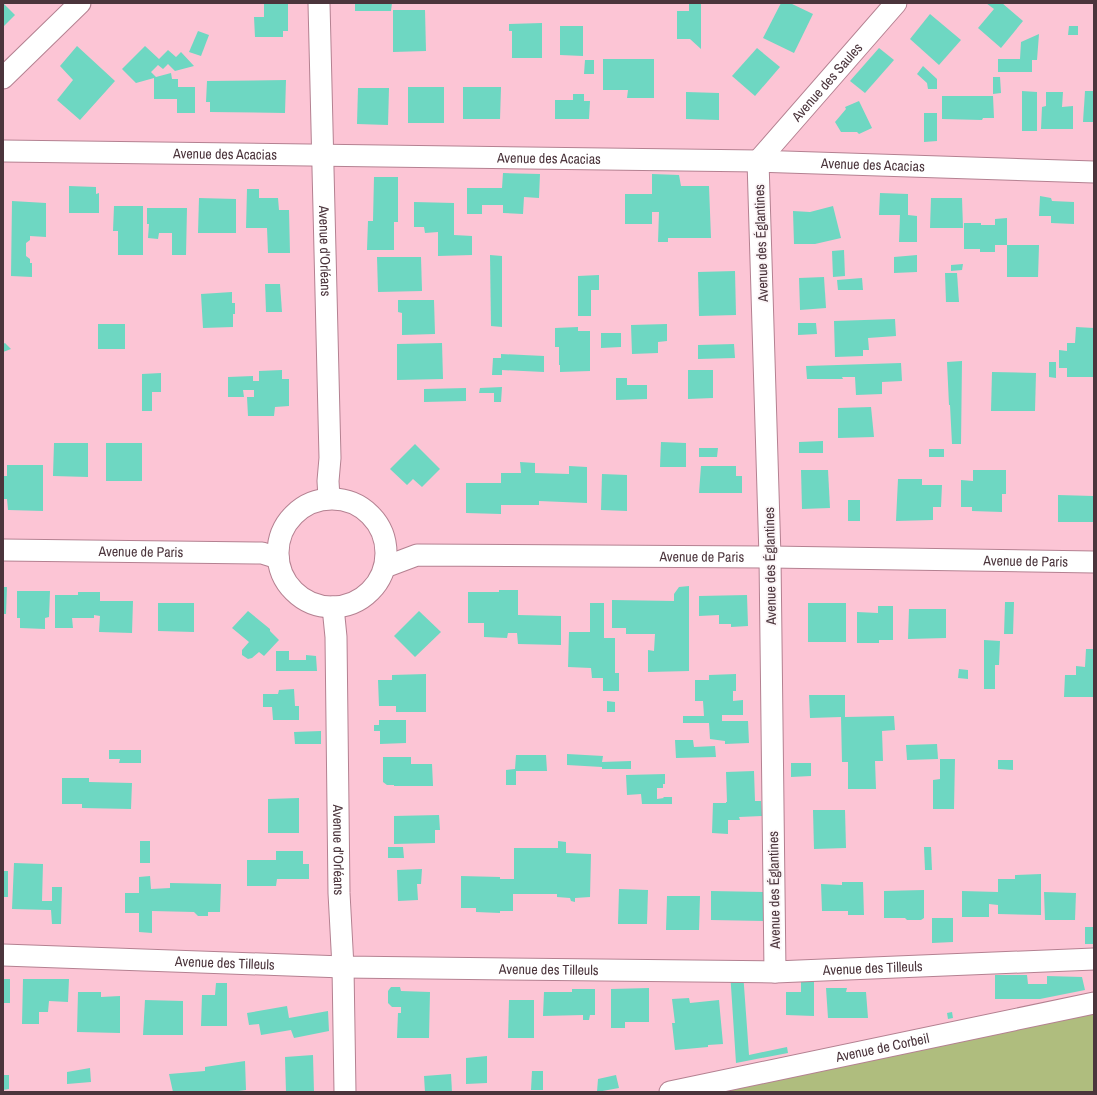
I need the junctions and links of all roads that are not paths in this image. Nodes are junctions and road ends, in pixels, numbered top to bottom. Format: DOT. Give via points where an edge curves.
graph roads {
  1 [pos="80,3"];
  2 [pos="319,3"];
  3 [pos="896,3"];
  4 [pos="3,78"];
  5 [pos="3,151"];
  6 [pos="323,156"];
  7 [pos="758,161"];
  8 [pos="1094,172"];
  9 [pos="329,498"];
  10 [pos="3,550"];
  11 [pos="770,557"];
  12 [pos="278,558"];
  13 [pos="1094,562"];
  14 [pos="384,567"];
  15 [pos="333,607"];
  16 [pos="3,955"];
  17 [pos="1094,959"];
  18 [pos="343,966"];
  19 [pos="775,972"];
  20 [pos="1094,1003"];
  21 [pos="345,1092"];
  22 [pos="670,1092"];
  1 -- 4 [label="street"];
  2 -- 6 [label="street, Avenue d'Orléans"];
  3 -- 7 [label="street, Avenue des Saules"];
  5 -- 6 [label="street, Avenue des Acacias"];
  6 -- 7 [label="street, Avenue des Acacias"];
  6 -- 9 [label="street, Avenue d'Orléans"];
  7 -- 8 [label="street, Avenue des Acacias"];
  7 -- 11 [label="street, Avenue des Églantines"];
  9 -- 12 [label="street" via="311,502 297,511 279,540"];
  9 -- 14 [label="street" via="356,504 374,518 383,533 386,550"];
  10 -- 12 [label="street, Avenue de Paris" via="262,553"];
  11 -- 13 [label="street, Avenue de Paris"];
  11 -- 14 [label="street, Avenue de Paris" via="417,555"];
  11 -- 19 [label="street, Avenue des Églantines"];
  12 -- 15 [label="street" via="282,573 294,591 317,605"];
  14 -- 15 [label="street" via="378,583 366,596 350,604"];
  15 -- 18 [label="street, Avenue d'Orléans" via="336,637 339,893"];
  16 -- 18 [label="street, Avenue des Tilleuls"];
  17 -- 19 [label="street, Avenue des Tilleuls"];
  18 -- 19 [label="street, Avenue des Tilleuls"];
  18 -- 21 [label="street, Avenue d'Orléans"];
  20 -- 22 [label="street, Avenue de Corbeil"];
}
